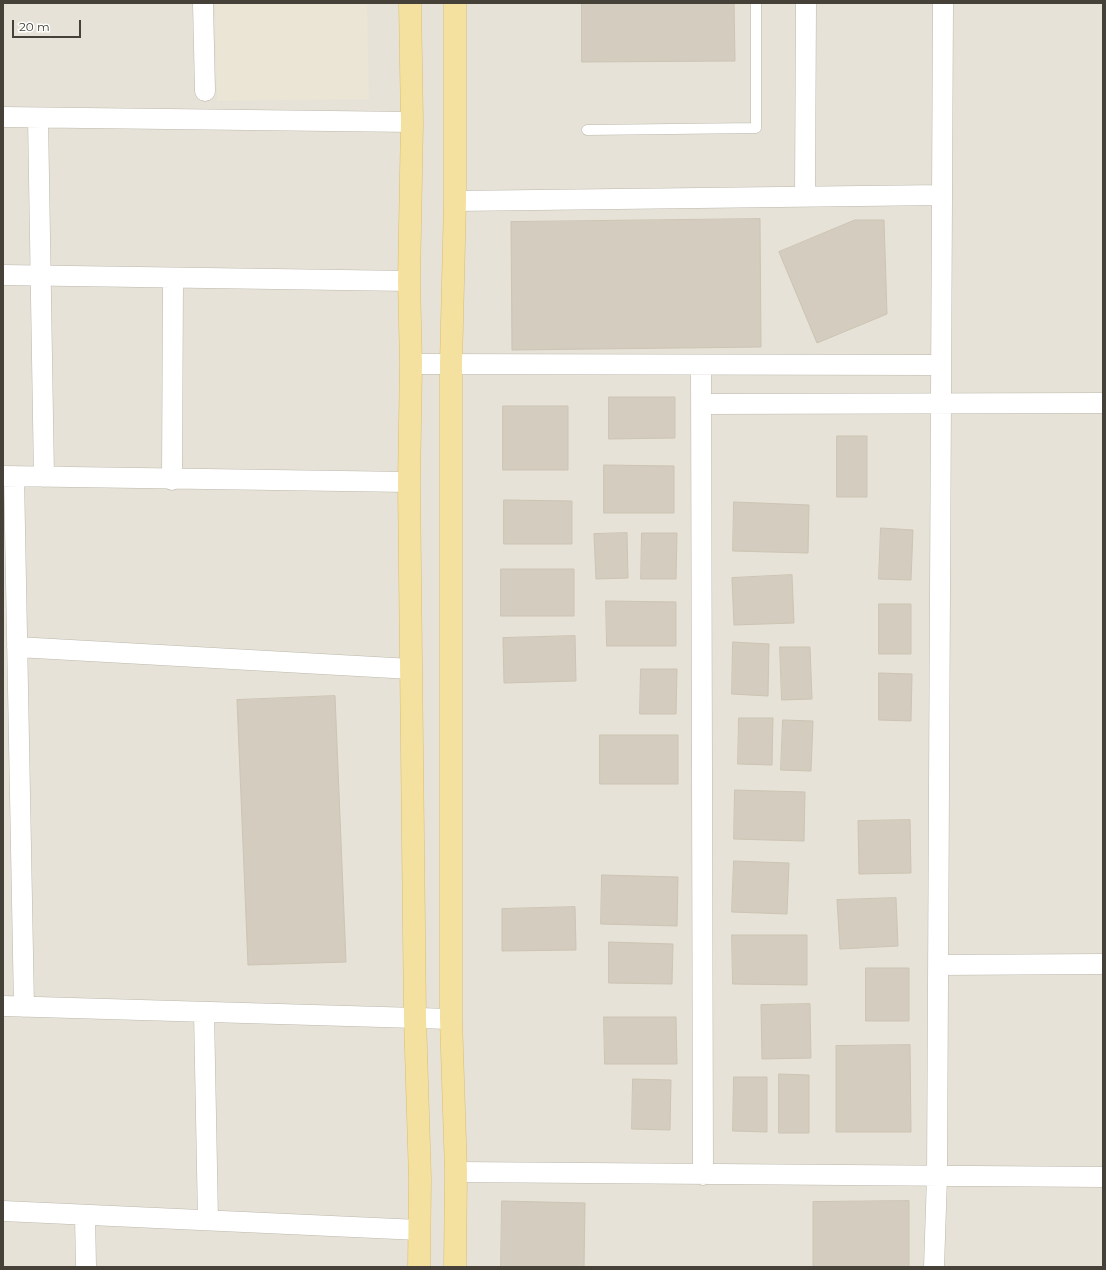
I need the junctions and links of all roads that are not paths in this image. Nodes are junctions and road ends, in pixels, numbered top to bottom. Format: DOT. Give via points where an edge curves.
graph roads {
  1 [pos="203,3"];
  2 [pos="410,3"];
  3 [pos="455,3"];
  4 [pos="756,3"];
  5 [pos="806,3"];
  6 [pos="943,3"];
  7 [pos="205,91"];
  8 [pos="3,118"];
  9 [pos="38,118"];
  10 [pos="412,122"];
  11 [pos="587,130"];
  12 [pos="805,195"];
  13 [pos="942,195"];
  14 [pos="455,201"];
  15 [pos="3,275"];
  16 [pos="40,276"];
  17 [pos="173,278"];
  18 [pos="409,281"];
  19 [pos="411,364"];
  20 [pos="451,364"];
  21 [pos="701,365"];
  22 [pos="941,365"];
  23 [pos="941,403"];
  24 [pos="1103,403"];
  25 [pos="701,404"];
  26 [pos="8,476"];
  27 [pos="44,477"];
  28 [pos="172,480"];
  29 [pos="409,482"];
  30 [pos="18,647"];
  31 [pos="411,669"];
  32 [pos="11,737"];
  33 [pos="1103,964"];
  34 [pos="938,965"];
  35 [pos="3,1006"];
  36 [pos="24,1007"];
  37 [pos="204,1012"];
  38 [pos="415,1018"];
  39 [pos="451,1020"];
  40 [pos="456,1172"];
  41 [pos="703,1175"];
  42 [pos="937,1177"];
  43 [pos="1103,1178"];
  44 [pos="3,1211"];
  45 [pos="85,1216"];
  46 [pos="208,1220"];
  47 [pos="419,1230"];
  48 [pos="86,1267"];
  49 [pos="419,1267"];
  50 [pos="455,1267"];
  51 [pos="934,1267"];
  1 -- 7 [label="street"];
  2 -- 10 [label="main road"];
  3 -- 14 [label="main road"];
  4 -- 11 [label="lane" via="756,128"];
  5 -- 12 [label="street"];
  6 -- 13 [label="street"];
  8 -- 9 [label="street"];
  9 -- 10 [label="street"];
  9 -- 16 [label="street"];
  10 -- 18 [label="main road"];
  12 -- 13 [label="street"];
  12 -- 14 [label="street"];
  13 -- 22 [label="street"];
  14 -- 20 [label="main road"];
  15 -- 16 [label="street"];
  16 -- 17 [label="street"];
  16 -- 27 [label="street"];
  17 -- 18 [label="street"];
  17 -- 28 [label="street"];
  18 -- 19 [label="main road"];
  19 -- 20 [label="street"];
  19 -- 29 [label="main road"];
  20 -- 21 [label="street"];
  20 -- 39 [label="main road"];
  21 -- 22 [label="street"];
  21 -- 25 [label="street"];
  22 -- 23 [label="street"];
  23 -- 24 [label="street"];
  23 -- 25 [label="street"];
  23 -- 34 [label="street"];
  25 -- 41 [label="street"];
  26 -- 27 [label="street"];
  26 -- 30 [label="street"];
  27 -- 28 [label="street"];
  28 -- 29 [label="street"];
  29 -- 31 [label="main road"];
  30 -- 31 [label="street"];
  30 -- 32 [label="street"];
  31 -- 38 [label="main road"];
  32 -- 36 [label="street"];
  33 -- 34 [label="street"];
  34 -- 42 [label="street"];
  35 -- 36 [label="street"];
  36 -- 37 [label="street"];
  37 -- 38 [label="street"];
  37 -- 46 [label="street"];
  38 -- 39 [label="street"];
  38 -- 47 [label="main road"];
  39 -- 40 [label="main road"];
  40 -- 41 [label="street"];
  40 -- 50 [label="main road"];
  41 -- 42 [label="street"];
  42 -- 43 [label="street"];
  42 -- 51 [label="street"];
  44 -- 45 [label="street"];
  45 -- 46 [label="street"];
  45 -- 48 [label="street"];
  46 -- 47 [label="street"];
  47 -- 49 [label="main road"];
}
